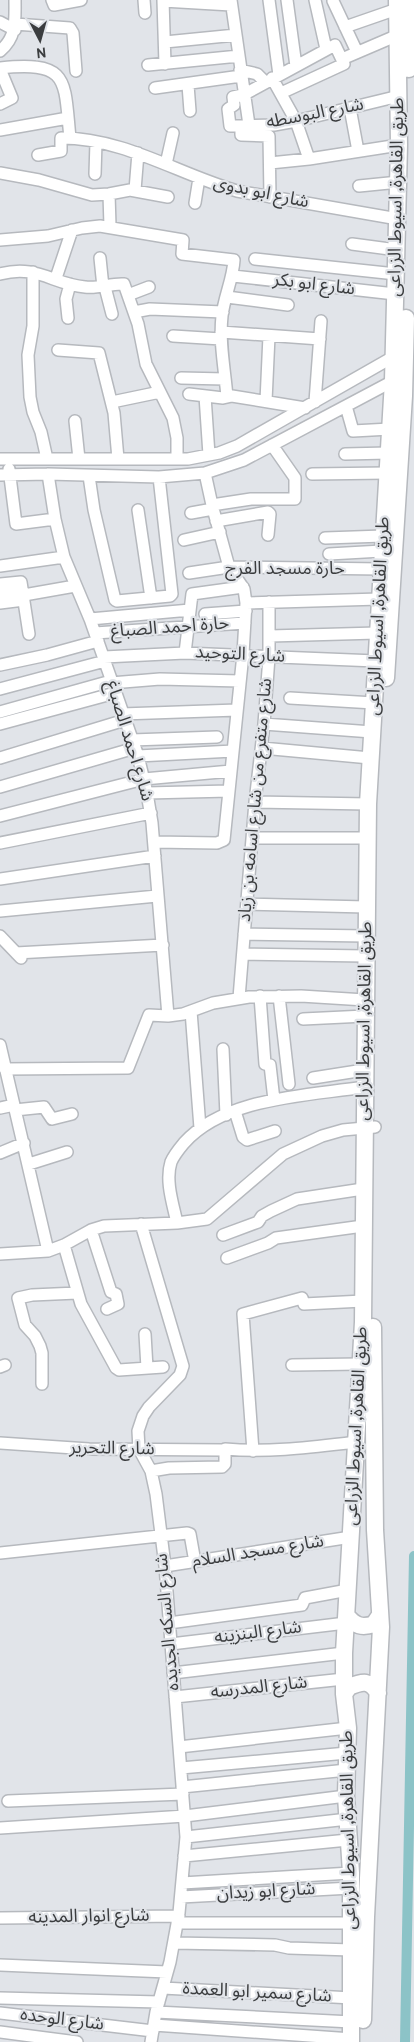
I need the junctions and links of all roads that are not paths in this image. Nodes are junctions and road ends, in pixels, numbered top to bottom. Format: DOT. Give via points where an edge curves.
graph roads {
  1 [pos="15,0"];
  2 [pos="52,0"];
  3 [pos="81,0"];
  4 [pos="144,0"];
  5 [pos="269,0"];
  6 [pos="287,0"];
  7 [pos="315,0"];
  8 [pos="332,0"];
  9 [pos="163,1"];
  10 [pos="231,3"];
  11 [pos="401,3"];
  12 [pos="145,13"];
  13 [pos="0,22"];
  14 [pos="15,27"];
  15 [pos="345,27"];
  16 [pos="236,35"];
  17 [pos="398,35"];
  18 [pos="165,42"];
  19 [pos="331,47"];
  20 [pos="0,51"];
  21 [pos="357,52"];
  22 [pos="238,56"];
  23 [pos="342,59"];
  24 [pos="165,64"];
  25 [pos="148,65"];
  26 [pos="296,66"];
  27 [pos="0,68"];
  28 [pos="76,71"];
  29 [pos="241,73"];
  30 [pos="272,78"];
  31 [pos="188,84"];
  32 [pos="155,88"];
  33 [pos="281,93"];
  34 [pos="243,95"];
  35 [pos="399,96"];
  36 [pos="0,104"];
  37 [pos="350,108"];
  38 [pos="190,111"];
  39 [pos="68,118"];
  40 [pos="296,122"];
  41 [pos="240,126"];
  42 [pos="0,130"];
  43 [pos="173,132"];
  44 [pos="70,138"];
  45 [pos="96,142"];
  46 [pos="400,144"];
  47 [pos="358,151"];
  48 [pos="138,153"];
  49 [pos="38,155"];
  50 [pos="309,159"];
  51 [pos="270,163"];
  52 [pos="166,164"];
  53 [pos="0,172"];
  54 [pos="95,174"];
  55 [pos="199,178"];
  56 [pos="399,182"];
  57 [pos="359,186"];
  58 [pos="136,190"];
  59 [pos="109,194"];
  60 [pos="168,197"];
  61 [pos="270,197"];
  62 [pos="195,203"];
  63 [pos="398,219"];
  64 [pos="110,226"];
  65 [pos="72,230"];
  66 [pos="0,240"];
  67 [pos="352,244"];
  68 [pos="397,250"];
  69 [pos="100,258"];
  70 [pos="256,259"];
  71 [pos="33,272"];
  72 [pos="0,274"];
  73 [pos="396,274"];
  74 [pos="233,276"];
  75 [pos="56,278"];
  76 [pos="70,284"];
  77 [pos="104,287"];
  78 [pos="149,287"];
  79 [pos="395,294"];
  80 [pos="128,295"];
  81 [pos="226,297"];
  82 [pos="288,304"];
  83 [pos="134,312"];
  84 [pos="222,312"];
  85 [pos="112,314"];
  86 [pos="68,318"];
  87 [pos="321,321"];
  88 [pos="221,335"];
  89 [pos="173,336"];
  90 [pos="269,336"];
  91 [pos="320,339"];
  92 [pos="58,350"];
  93 [pos="393,357"];
  94 [pos="181,378"];
  95 [pos="225,379"];
  96 [pos="393,382"];
  97 [pos="160,392"];
  98 [pos="189,394"];
  99 [pos="205,396"];
  100 [pos="409,396"];
  101 [pos="227,397"];
  102 [pos="266,401"];
  103 [pos="112,402"];
  104 [pos="310,405"];
  105 [pos="346,406"];
  106 [pos="74,421"];
  107 [pos="390,429"];
  108 [pos="272,445"];
  109 [pos="237,446"];
  110 [pos="388,453"];
  111 [pos="345,454"];
  112 [pos="209,456"];
  113 [pos="4,459"];
  114 [pos="47,459"];
  115 [pos="79,459"];
  116 [pos="118,459"];
  117 [pos="177,459"];
  118 [pos="244,460"];
  119 [pos="205,473"];
  120 [pos="387,473"];
  121 [pos="48,474"];
  122 [pos="312,474"];
  123 [pos="5,475"];
  124 [pos="89,476"];
  125 [pos="159,476"];
  126 [pos="212,507"];
  127 [pos="138,510"];
  128 [pos="191,513"];
  129 [pos="55,519"];
  130 [pos="218,526"];
  131 [pos="268,535"];
  132 [pos="325,538"];
  133 [pos="184,540"];
  134 [pos="383,544"];
  135 [pos="329,554"];
  136 [pos="64,557"];
  137 [pos="0,566"];
  138 [pos="230,567"];
  139 [pos="381,569"];
  140 [pos="204,570"];
  141 [pos="189,573"];
  142 [pos="0,584"];
  143 [pos="75,586"];
  144 [pos="242,587"];
  145 [pos="206,591"];
  146 [pos="0,594"];
  147 [pos="24,596"];
  148 [pos="151,598"];
  149 [pos="379,600"];
  150 [pos="269,602"];
  151 [pos="0,603"];
  152 [pos="246,607"];
  153 [pos="190,610"];
  154 [pos="205,614"];
  155 [pos="90,619"];
  156 [pos="245,623"];
  157 [pos="188,627"];
  158 [pos="377,633"];
  159 [pos="30,634"];
  160 [pos="270,636"];
  161 [pos="97,637"];
  162 [pos="185,653"];
  163 [pos="243,654"];
  164 [pos="380,655"];
  165 [pos="269,657"];
  166 [pos="104,659"];
  167 [pos="0,665"];
  168 [pos="240,681"];
  169 [pos="112,686"];
  170 [pos="0,688"];
  171 [pos="290,698"];
  172 [pos="374,703"];
  173 [pos="238,710"];
  174 [pos="0,712"];
  175 [pos="124,717"];
  176 [pos="0,724"];
  177 [pos="264,724"];
  178 [pos="372,732"];
  179 [pos="217,737"];
  180 [pos="135,748"];
  181 [pos="262,748"];
  182 [pos="233,751"];
  183 [pos="0,758"];
  184 [pos="370,758"];
  185 [pos="231,771"];
  186 [pos="144,778"];
  187 [pos="0,787"];
  188 [pos="228,791"];
  189 [pos="147,793"];
  190 [pos="255,802"];
  191 [pos="368,804"];
  192 [pos="151,813"];
  193 [pos="0,816"];
  194 [pos="252,838"];
  195 [pos="367,838"];
  196 [pos="154,842"];
  197 [pos="0,843"];
  198 [pos="155,856"];
  199 [pos="0,879"];
  200 [pos="157,896"];
  201 [pos="247,904"];
  202 [pos="366,907"];
  203 [pos="0,911"];
  204 [pos="244,934"];
  205 [pos="0,936"];
  206 [pos="366,936"];
  207 [pos="163,945"];
  208 [pos="243,954"];
  209 [pos="365,956"];
  210 [pos="260,996"];
  211 [pos="279,996"];
  212 [pos="239,998"];
  213 [pos="365,1008"];
  214 [pos="191,1011"];
  215 [pos="168,1016"];
  216 [pos="303,1019"];
  217 [pos="0,1046"];
  218 [pos="223,1049"];
  219 [pos="364,1070"];
  220 [pos="4,1073"];
  221 [pos="313,1078"];
  222 [pos="289,1084"];
  223 [pos="364,1088"];
  224 [pos="274,1100"];
  225 [pos="0,1108"];
  226 [pos="15,1108"];
  227 [pos="231,1113"];
  228 [pos="72,1114"];
  229 [pos="369,1127"];
  230 [pos="200,1128"];
  231 [pos="276,1131"];
  232 [pos="24,1143"];
  233 [pos="68,1152"];
  234 [pos="0,1153"];
  235 [pos="29,1164"];
  236 [pos="363,1189"];
  237 [pos="178,1223"];
  238 [pos="141,1224"];
  239 [pos="363,1226"];
  240 [pos="91,1230"];
  241 [pos="223,1236"];
  242 [pos="64,1245"];
  243 [pos="48,1251"];
  244 [pos="0,1254"];
  245 [pos="227,1258"];
  246 [pos="77,1293"];
  247 [pos="363,1301"];
  248 [pos="106,1309"];
  249 [pos="145,1334"];
  250 [pos="360,1364"];
  251 [pos="292,1365"];
  252 [pos="163,1367"];
  253 [pos="147,1368"];
  254 [pos="42,1384"];
  255 [pos="356,1442"];
  256 [pos="0,1443"];
  257 [pos="139,1450"];
  258 [pos="224,1450"];
  259 [pos="253,1451"];
  260 [pos="151,1471"];
  261 [pos="160,1535"];
  262 [pos="351,1538"];
  263 [pos="0,1553"];
  264 [pos="195,1562"];
  265 [pos="165,1566"];
  266 [pos="348,1590"];
  267 [pos="380,1615"];
  268 [pos="346,1620"];
  269 [pos="169,1623"];
  270 [pos="171,1644"];
  271 [pos="344,1653"];
  272 [pos="173,1673"];
  273 [pos="344,1687"];
  274 [pos="378,1693"];
  275 [pos="175,1697"];
  276 [pos="348,1728"];
  277 [pos="179,1747"];
  278 [pos="347,1753"];
  279 [pos="181,1768"];
  280 [pos="347,1770"];
  281 [pos="183,1790"];
  282 [pos="346,1796"];
  283 [pos="8,1801"];
  284 [pos="185,1816"];
  285 [pos="348,1819"];
  286 [pos="0,1828"];
  287 [pos="186,1837"];
  288 [pos="348,1840"];
  289 [pos="184,1856"];
  290 [pos="351,1880"];
  291 [pos="182,1883"];
  292 [pos="181,1897"];
  293 [pos="0,1918"];
  294 [pos="178,1920"];
  295 [pos="350,1923"];
  296 [pos="174,1943"];
  297 [pos="351,1950"];
  298 [pos="0,1965"];
  299 [pos="167,1972"];
  300 [pos="163,1988"];
  301 [pos="0,1998"];
  302 [pos="352,1998"];
  303 [pos="158,2007"];
  304 [pos="0,2013"];
  305 [pos="352,2022"];
  306 [pos="0,2032"];
  307 [pos="153,2033"];
  308 [pos="355,2041"];
  309 [pos="77,2042"];
  1 -- 14 [label="street"];
  2 -- 3 [label="street" via="54,5"];
  4 -- 12 [label="street"];
  5 -- 30 [label="street"];
  6 -- 26 [label="street"];
  7 -- 19 [label="street"];
  8 -- 15 [label="street"];
  9 -- 10 [label="street"];
  9 -- 18 [label="street"];
  10 -- 16 [label="street"];
  11 -- 15 [label="street"];
  11 -- 17 [label="highway, طريق القاهرة, اسيوط الزراعى"];
  11 -- 100 [label="highway, طريق القاهرة, اسيوط الزراعى" via="410,167"];
  13 -- 14 [label="street"];
  14 -- 20 [label="street" via="8,44"];
  14 -- 28 [label="street" via="66,27 72,31"];
  15 -- 21 [label="street"];
  16 -- 18 [label="street"];
  16 -- 22 [label="street"];
  17 -- 21 [label="street"];
  17 -- 35 [label="highway, طريق القاهرة, اسيوط الزراعى"];
  18 -- 24 [label="street"];
  19 -- 23 [label="street"];
  19 -- 26 [label="street"];
  21 -- 23 [label="street"];
  22 -- 24 [label="street"];
  22 -- 29 [label="street"];
  23 -- 33 [label="street" via="344,64"];
  24 -- 25 [label="street"];
  26 -- 30 [label="street"];
  27 -- 36 [label="street" via="12,98"];
  27 -- 39 [label="street" via="31,66 53,72 63,83"];
  29 -- 30 [label="street"];
  29 -- 31 [label="street"];
  29 -- 34 [label="street"];
  30 -- 33 [label="street"];
  30 -- 34 [label="street"];
  31 -- 32 [label="street"];
  31 -- 38 [label="street"];
  33 -- 40 [label="street"];
  34 -- 41 [label="street"];
  34 -- 41 [label="street" via="233,98 234,106 228,109"];
  35 -- 37 [label="street, شارع البوسطه"];
  35 -- 46 [label="highway, طريق القاهرة, اسيوط الزراعى"];
  37 -- 40 [label="street, شارع البوسطه"];
  37 -- 47 [label="street"];
  39 -- 42 [label="street"];
  39 -- 44 [label="street"];
  40 -- 41 [label="street, شارع البوسطه"];
  40 -- 50 [label="street"];
  41 -- 51 [label="street" via="242,135 269,136"];
  43 -- 52 [label="street"];
  44 -- 45 [label="street, شارع ابو بدوى"];
  44 -- 49 [label="street" via="60,139 61,151"];
  45 -- 48 [label="street, شارع ابو بدوى"];
  45 -- 54 [label="street"];
  46 -- 47 [label="street"];
  46 -- 56 [label="highway, طريق القاهرة, اسيوط الزراعى"];
  47 -- 50 [label="street"];
  48 -- 52 [label="street, شارع ابو بدوى"];
  48 -- 58 [label="street"];
  50 -- 51 [label="street"];
  51 -- 61 [label="street"];
  52 -- 55 [label="street, شارع ابو بدوى"];
  53 -- 59 [label="street" via="86,194"];
  55 -- 61 [label="street, شارع ابو بدوى" via="237,191"];
  55 -- 62 [label="street"];
  56 -- 57 [label="street"];
  56 -- 63 [label="highway, طريق القاهرة, اسيوط الزراعى"];
  58 -- 59 [label="street"];
  58 -- 60 [label="street"];
  59 -- 64 [label="street"];
  61 -- 63 [label="street, شارع ابو بدوى"];
  63 -- 68 [label="highway, طريق القاهرة, اسيوط الزراعى"];
  64 -- 65 [label="street"];
  64 -- 74 [label="street" via="182,240 182,254 234,260"];
  65 -- 66 [label="street" via="48,236"];
  65 -- 75 [label="street"];
  67 -- 68 [label="street"];
  68 -- 73 [label="highway, طريق القاهرة, اسيوط الزراعى"];
  69 -- 77 [label="street"];
  70 -- 73 [label="street"];
  71 -- 72 [label="street"];
  71 -- 75 [label="street"];
  71 -- 114 [label="street" via="33,326 28,355 30,397"];
  73 -- 79 [label="highway, طريق القاهرة, اسيوط الزراعى"];
  74 -- 79 [label="street, شارع ابو بكر"];
  74 -- 81 [label="street"];
  75 -- 76 [label="street"];
  76 -- 77 [label="street" via="86,288"];
  76 -- 86 [label="street" via="66,298"];
  77 -- 80 [label="street" via="123,284"];
  77 -- 85 [label="street"];
  78 -- 80 [label="street"];
  79 -- 93 [label="highway, طريق القاهرة, اسيوط الزراعى"];
  80 -- 83 [label="street"];
  81 -- 82 [label="street"];
  81 -- 84 [label="street"];
  83 -- 84 [label="street" via="150,309"];
  83 -- 97 [label="street" via="146,364"];
  84 -- 88 [label="street"];
  87 -- 91 [label="street"];
  88 -- 89 [label="street"];
  88 -- 90 [label="street"];
  88 -- 95 [label="street"];
  90 -- 91 [label="street"];
  90 -- 102 [label="street"];
  91 -- 104 [label="street"];
  92 -- 103 [label="street" via="98,352"];
  93 -- 96 [label="highway, طريق القاهرة, اسيوط الزراعى"];
  93 -- 104 [label="street"];
  94 -- 95 [label="street"];
  95 -- 101 [label="street"];
  96 -- 105 [label="street"];
  96 -- 107 [label="highway, طريق القاهرة, اسيوط الزراعى"];
  97 -- 103 [label="street"];
  97 -- 117 [label="street" via="175,425"];
  98 -- 99 [label="street"];
  99 -- 101 [label="street"];
  99 -- 112 [label="street"];
  100 -- 164 [label="highway, طريق القاهرة, اسيوط الزراعى"];
  101 -- 102 [label="street"];
  102 -- 104 [label="street"];
  103 -- 116 [label="street"];
  104 -- 109 [label="street"];
  105 -- 107 [label="street" via="352,431"];
  105 -- 108 [label="street"];
  106 -- 115 [label="street"];
  107 -- 110 [label="highway, طريق القاهرة, اسيوط الزراعى"];
  108 -- 118 [label="street"];
  108 -- 126 [label="street" via="295,478 295,499 251,498"];
  109 -- 112 [label="street"];
  109 -- 118 [label="street"];
  110 -- 111 [label="street"];
  110 -- 120 [label="highway, طريق القاهرة, اسيوط الزراعى"];
  112 -- 117 [label="street"];
  113 -- 114 [label="street"];
  113 -- 123 [label="street"];
  114 -- 115 [label="street"];
  115 -- 116 [label="street"];
  116 -- 117 [label="street"];
  118 -- 119 [label="street"];
  119 -- 125 [label="street"];
  119 -- 126 [label="street"];
  120 -- 122 [label="street"];
  120 -- 134 [label="highway, طريق القاهرة, اسيوط الزراعى"];
  121 -- 123 [label="street"];
  121 -- 124 [label="street"];
  121 -- 129 [label="street, شارع احمد الصباغ"];
  123 -- 129 [label="street" via="16,524"];
  124 -- 125 [label="street"];
  124 -- 148 [label="street" via="115,600"];
  125 -- 148 [label="street" via="172,594"];
  126 -- 128 [label="street"];
  126 -- 130 [label="street"];
  127 -- 148 [label="street"];
  129 -- 136 [label="street, شارع احمد الصباغ"];
  130 -- 131 [label="street" via="268,512"];
  130 -- 133 [label="street"];
  130 -- 138 [label="street"];
  132 -- 134 [label="street"];
  134 -- 135 [label="street"];
  134 -- 139 [label="highway, طريق القاهرة, اسيوط الزراعى"];
  136 -- 137 [label="street"];
  136 -- 143 [label="street, شارع احمد الصباغ"];
  138 -- 139 [label="street, حارة مسجد الفرج"];
  138 -- 140 [label="street, حارة مسجد الفرج"];
  138 -- 144 [label="street"];
  139 -- 149 [label="highway, طريق القاهرة, اسيوط الزراعى"];
  140 -- 141 [label="street, حارة مسجد الفرج"];
  140 -- 145 [label="street"];
  142 -- 147 [label="street" via="22,582"];
  143 -- 147 [label="street"];
  143 -- 155 [label="street, شارع احمد الصباغ"];
  144 -- 145 [label="street"];
  144 -- 152 [label="street"];
  145 -- 153 [label="street" via="192,594"];
  146 -- 147 [label="street"];
  147 -- 151 [label="street"];
  147 -- 159 [label="street"];
  149 -- 150 [label="street"];
  149 -- 158 [label="highway, طريق القاهرة, اسيوط الزراعى"];
  150 -- 152 [label="street"];
  150 -- 160 [label="street, شارع متفرع من شارع اسامه بن زياد"];
  152 -- 154 [label="street"];
  152 -- 156 [label="street"];
  153 -- 155 [label="street"];
  153 -- 157 [label="street"];
  155 -- 161 [label="street, شارع احمد الصباغ"];
  156 -- 157 [label="street, حارة احمد الصباغ"];
  156 -- 163 [label="street"];
  157 -- 161 [label="street, حارة احمد الصباغ"];
  157 -- 162 [label="street"];
  158 -- 160 [label="street"];
  158 -- 164 [label="highway, طريق القاهرة, اسيوط الزراعى"];
  160 -- 165 [label="street, شارع متفرع من شارع اسامه بن زياد"];
  161 -- 166 [label="street, شارع احمد الصباغ"];
  161 -- 167 [label="street, حارة احمد الصباغ" via="47,655"];
  162 -- 163 [label="street, شارع التوحيد"];
  162 -- 166 [label="street, شارع التوحيد"];
  163 -- 165 [label="street, شارع التوحيد"];
  163 -- 168 [label="street"];
  164 -- 165 [label="street, شارع التوحيد"];
  164 -- 172 [label="highway, طريق القاهرة, اسيوط الزراعى"];
  164 -- 229 [label="highway, طريق القاهرة, اسيوط الزراعى"];
  165 -- 177 [label="street, شارع متفرع من شارع اسامه بن زياد"];
  166 -- 169 [label="street, شارع احمد الصباغ"];
  166 -- 170 [label="street, شارع التوحيد"];
  168 -- 169 [label="street" via="160,679"];
  168 -- 173 [label="street"];
  169 -- 174 [label="street"];
  169 -- 175 [label="street, شارع احمد الصباغ"];
  169 -- 176 [label="street"];
  171 -- 172 [label="street"];
  172 -- 178 [label="highway, طريق القاهرة, اسيوط الزراعى"];
  173 -- 175 [label="street"];
  173 -- 182 [label="street"];
  175 -- 180 [label="street, شارع احمد الصباغ"];
  175 -- 183 [label="street"];
  177 -- 178 [label="street"];
  177 -- 181 [label="street, شارع متفرع من شارع اسامه بن زياد"];
  178 -- 184 [label="highway, طريق القاهرة, اسيوط الزراعى"];
  179 -- 180 [label="street"];
  180 -- 182 [label="street"];
  180 -- 186 [label="street, شارع احمد الصباغ"];
  180 -- 187 [label="street"];
  181 -- 184 [label="street"];
  181 -- 190 [label="street, شارع متفرع من شارع اسامه بن زياد"];
  182 -- 185 [label="street"];
  184 -- 191 [label="highway, طريق القاهرة, اسيوط الزراعى"];
  185 -- 186 [label="street"];
  185 -- 188 [label="street"];
  186 -- 189 [label="street, شارع احمد الصباغ"];
  186 -- 193 [label="street"];
  188 -- 189 [label="street"];
  188 -- 196 [label="street" via="224,840 217,843"];
  189 -- 192 [label="street, شارع احمد الصباغ"];
  190 -- 191 [label="street"];
  190 -- 194 [label="street, شارع متفرع من شارع اسامه بن زياد"];
  191 -- 195 [label="highway, طريق القاهرة, اسيوط الزراعى"];
  192 -- 196 [label="street, شارع احمد الصباغ"];
  192 -- 197 [label="street"];
  194 -- 195 [label="street"];
  194 -- 201 [label="street, شارع متفرع من شارع اسامه بن زياد"];
  195 -- 202 [label="highway, طريق القاهرة, اسيوط الزراعى"];
  196 -- 198 [label="street, شارع احمد الصباغ"];
  198 -- 199 [label="street"];
  198 -- 200 [label="street, شارع احمد الصباغ"];
  200 -- 203 [label="street"];
  200 -- 207 [label="street, شارع احمد الصباغ"];
  201 -- 202 [label="street"];
  201 -- 204 [label="street, شارع متفرع من شارع اسامه بن زياد"];
  202 -- 206 [label="highway, طريق القاهرة, اسيوط الزراعى"];
  204 -- 206 [label="street"];
  204 -- 208 [label="street, شارع متفرع من شارع اسامه بن زياد"];
  205 -- 207 [label="street" via="19,956"];
  206 -- 209 [label="highway, طريق القاهرة, اسيوط الزراعى"];
  207 -- 215 [label="street, شارع احمد الصباغ"];
  208 -- 209 [label="street"];
  208 -- 212 [label="street, شارع متفرع من شارع اسامه بن زياد"];
  209 -- 213 [label="highway, طريق القاهرة, اسيوط الزراعى"];
  210 -- 211 [label="street"];
  210 -- 212 [label="street"];
  210 -- 224 [label="street" via="266,1064 270,1066"];
  211 -- 213 [label="street"];
  211 -- 222 [label="street"];
  212 -- 214 [label="street"];
  213 -- 216 [label="street"];
  213 -- 219 [label="highway, طريق القاهرة, اسيوط الزراعى"];
  214 -- 215 [label="street"];
  214 -- 230 [label="street"];
  215 -- 220 [label="street" via="149,1015 128,1068"];
  217 -- 220 [label="street"];
  218 -- 227 [label="street"];
  219 -- 221 [label="street"];
  219 -- 223 [label="highway, طريق القاهرة, اسيوط الزراعى"];
  220 -- 226 [label="street"];
  223 -- 224 [label="street"];
  223 -- 229 [label="highway, طريق القاهرة, اسيوط الزراعى"];
  224 -- 227 [label="street"];
  225 -- 226 [label="street"];
  226 -- 228 [label="street" via="44,1107 52,1120"];
  226 -- 232 [label="street"];
  227 -- 230 [label="street"];
  227 -- 231 [label="street" via="247,1140"];
  229 -- 236 [label="highway, طريق القاهرة, اسيوط الزراعى"];
  229 -- 237 [label="street" via="336,1132 302,1144 265,1168 211,1217"];
  229 -- 267 [label="highway, طريق القاهرة, اسيوط الزراعى" via="375,1530"];
  230 -- 237 [label="street" via="171,1163 171,1193"];
  232 -- 234 [label="street"];
  232 -- 235 [label="street"];
  233 -- 235 [label="street"];
  235 -- 243 [label="street"];
  236 -- 239 [label="highway, طريق القاهرة, اسيوط الزراعى"];
  236 -- 241 [label="street" via="298,1199 271,1211 258,1222"];
  237 -- 238 [label="street"];
  238 -- 240 [label="street"];
  238 -- 257 [label="street" via="183,1366 180,1375 143,1416 138,1430"];
  239 -- 245 [label="street" via="275,1238"];
  239 -- 247 [label="highway, طريق القاهرة, اسيوط الزراعى"];
  240 -- 242 [label="street"];
  240 -- 248 [label="street" via="118,1304"];
  242 -- 243 [label="street"];
  242 -- 246 [label="street"];
  243 -- 244 [label="street"];
  246 -- 253 [label="street" via="86,1316 117,1370"];
  246 -- 254 [label="street" via="18,1297 25,1325 35,1336 42,1353"];
  247 -- 250 [label="highway, طريق القاهرة, اسيوط الزراعى"];
  247 -- 259 [label="street" via="304,1304 302,1298 244,1314"];
  249 -- 253 [label="street"];
  250 -- 251 [label="street"];
  250 -- 255 [label="highway, طريق القاهرة, اسيوط الزراعى"];
  252 -- 253 [label="street"];
  255 -- 259 [label="street, شارع التحرير"];
  255 -- 262 [label="highway, طريق القاهرة, اسيوط الزراعى"];
  256 -- 257 [label="street, شارع التحرير" via="89,1450"];
  257 -- 258 [label="street, شارع التحرير"];
  257 -- 260 [label="street, شارع السكه الجديده"];
  258 -- 259 [label="street, شارع التحرير"];
  258 -- 260 [label="street, شارع التحرير" via="225,1464 222,1467"];
  260 -- 261 [label="street, شارع السكه الجديده"];
  261 -- 263 [label="street"];
  261 -- 264 [label="street" via="190,1534"];
  261 -- 265 [label="street, شارع السكه الجديده"];
  262 -- 264 [label="street, شارع مسجد السلام"];
  262 -- 266 [label="highway, طريق القاهرة, اسيوط الزراعى"];
  264 -- 265 [label="street, شارع مسجد السلام"];
  265 -- 269 [label="street, شارع السكه الجديده"];
  266 -- 268 [label="highway, طريق القاهرة, اسيوط الزراعى"];
  266 -- 269 [label="street" via="306,1598 302,1605"];
  267 -- 268 [label="highway" via="374,1624 368,1626"];
  267 -- 274 [label="highway, طريق القاهرة, اسيوط الزراعى"];
  268 -- 270 [label="street, شارع البنزينه"];
  268 -- 271 [label="highway, طريق القاهرة, اسيوط الزراعى"];
  269 -- 270 [label="street, شارع السكه الجديده"];
  270 -- 272 [label="street, شارع السكه الجديده"];
  271 -- 272 [label="street"];
  271 -- 273 [label="highway, طريق القاهرة, اسيوط الزراعى"];
  272 -- 275 [label="street, شارع السكه الجديده"];
  273 -- 274 [label="highway" via="366,1682"];
  273 -- 275 [label="street, شارع المدرسه"];
  273 -- 276 [label="highway, طريق القاهرة, اسيوط الزراعى"];
  274 -- 308 [label="highway, طريق القاهرة, اسيوط الزراعى" via="366,1917"];
  275 -- 277 [label="street, شارع السكه الجديده"];
  276 -- 277 [label="street"];
  276 -- 278 [label="highway, طريق القاهرة, اسيوط الزراعى"];
  277 -- 279 [label="street, شارع السكه الجديده"];
  278 -- 279 [label="street"];
  278 -- 280 [label="highway, طريق القاهرة, اسيوط الزراعى"];
  279 -- 281 [label="street, شارع السكه الجديده"];
  280 -- 281 [label="street"];
  280 -- 282 [label="highway, طريق القاهرة, اسيوط الزراعى"];
  281 -- 283 [label="street"];
  281 -- 284 [label="street, شارع السكه الجديده"];
  282 -- 284 [label="street"];
  282 -- 285 [label="highway, طريق القاهرة, اسيوط الزراعى"];
  284 -- 286 [label="street"];
  284 -- 287 [label="street, شارع السكه الجديده"];
  285 -- 287 [label="street"];
  285 -- 288 [label="highway, طريق القاهرة, اسيوط الزراعى"];
  287 -- 289 [label="street, شارع السكه الجديده"];
  288 -- 289 [label="street"];
  288 -- 290 [label="highway, طريق القاهرة, اسيوط الزراعى"];
  289 -- 291 [label="street, شارع السكه الجديده"];
  290 -- 291 [label="street"];
  290 -- 292 [label="street, شارع ابو زيدان"];
  290 -- 295 [label="highway, طريق القاهرة, اسيوط الزراعى"];
  291 -- 292 [label="street, شارع السكه الجديده"];
  292 -- 294 [label="street, شارع السكه الجديده"];
  293 -- 294 [label="street, شارع انوار المدينه"];
  294 -- 295 [label="street, شارع انوار المدينه"];
  294 -- 296 [label="street, شارع السكه الجديده"];
  295 -- 297 [label="highway, طريق القاهرة, اسيوط الزراعى"];
  296 -- 297 [label="street"];
  296 -- 299 [label="street, شارع السكه الجديده"];
  297 -- 302 [label="highway, طريق القاهرة, اسيوط الزراعى"];
  298 -- 299 [label="street"];
  299 -- 300 [label="street, شارع السكه الجديده"];
  300 -- 302 [label="street, شارع سمير ابو العمدة"];
  300 -- 303 [label="street, شارع السكه الجديده"];
  301 -- 303 [label="street"];
  302 -- 305 [label="highway, طريق القاهرة, اسيوط الزراعى"];
  303 -- 305 [label="street"];
  303 -- 307 [label="street, شارع السكه الجديده"];
  304 -- 307 [label="street, شارع الوحده"];
  305 -- 308 [label="highway, طريق القاهرة, اسيوط الزراعى"];
  306 -- 309 [label="street"];
  307 -- 308 [label="street, شارع الوحده"];
}
